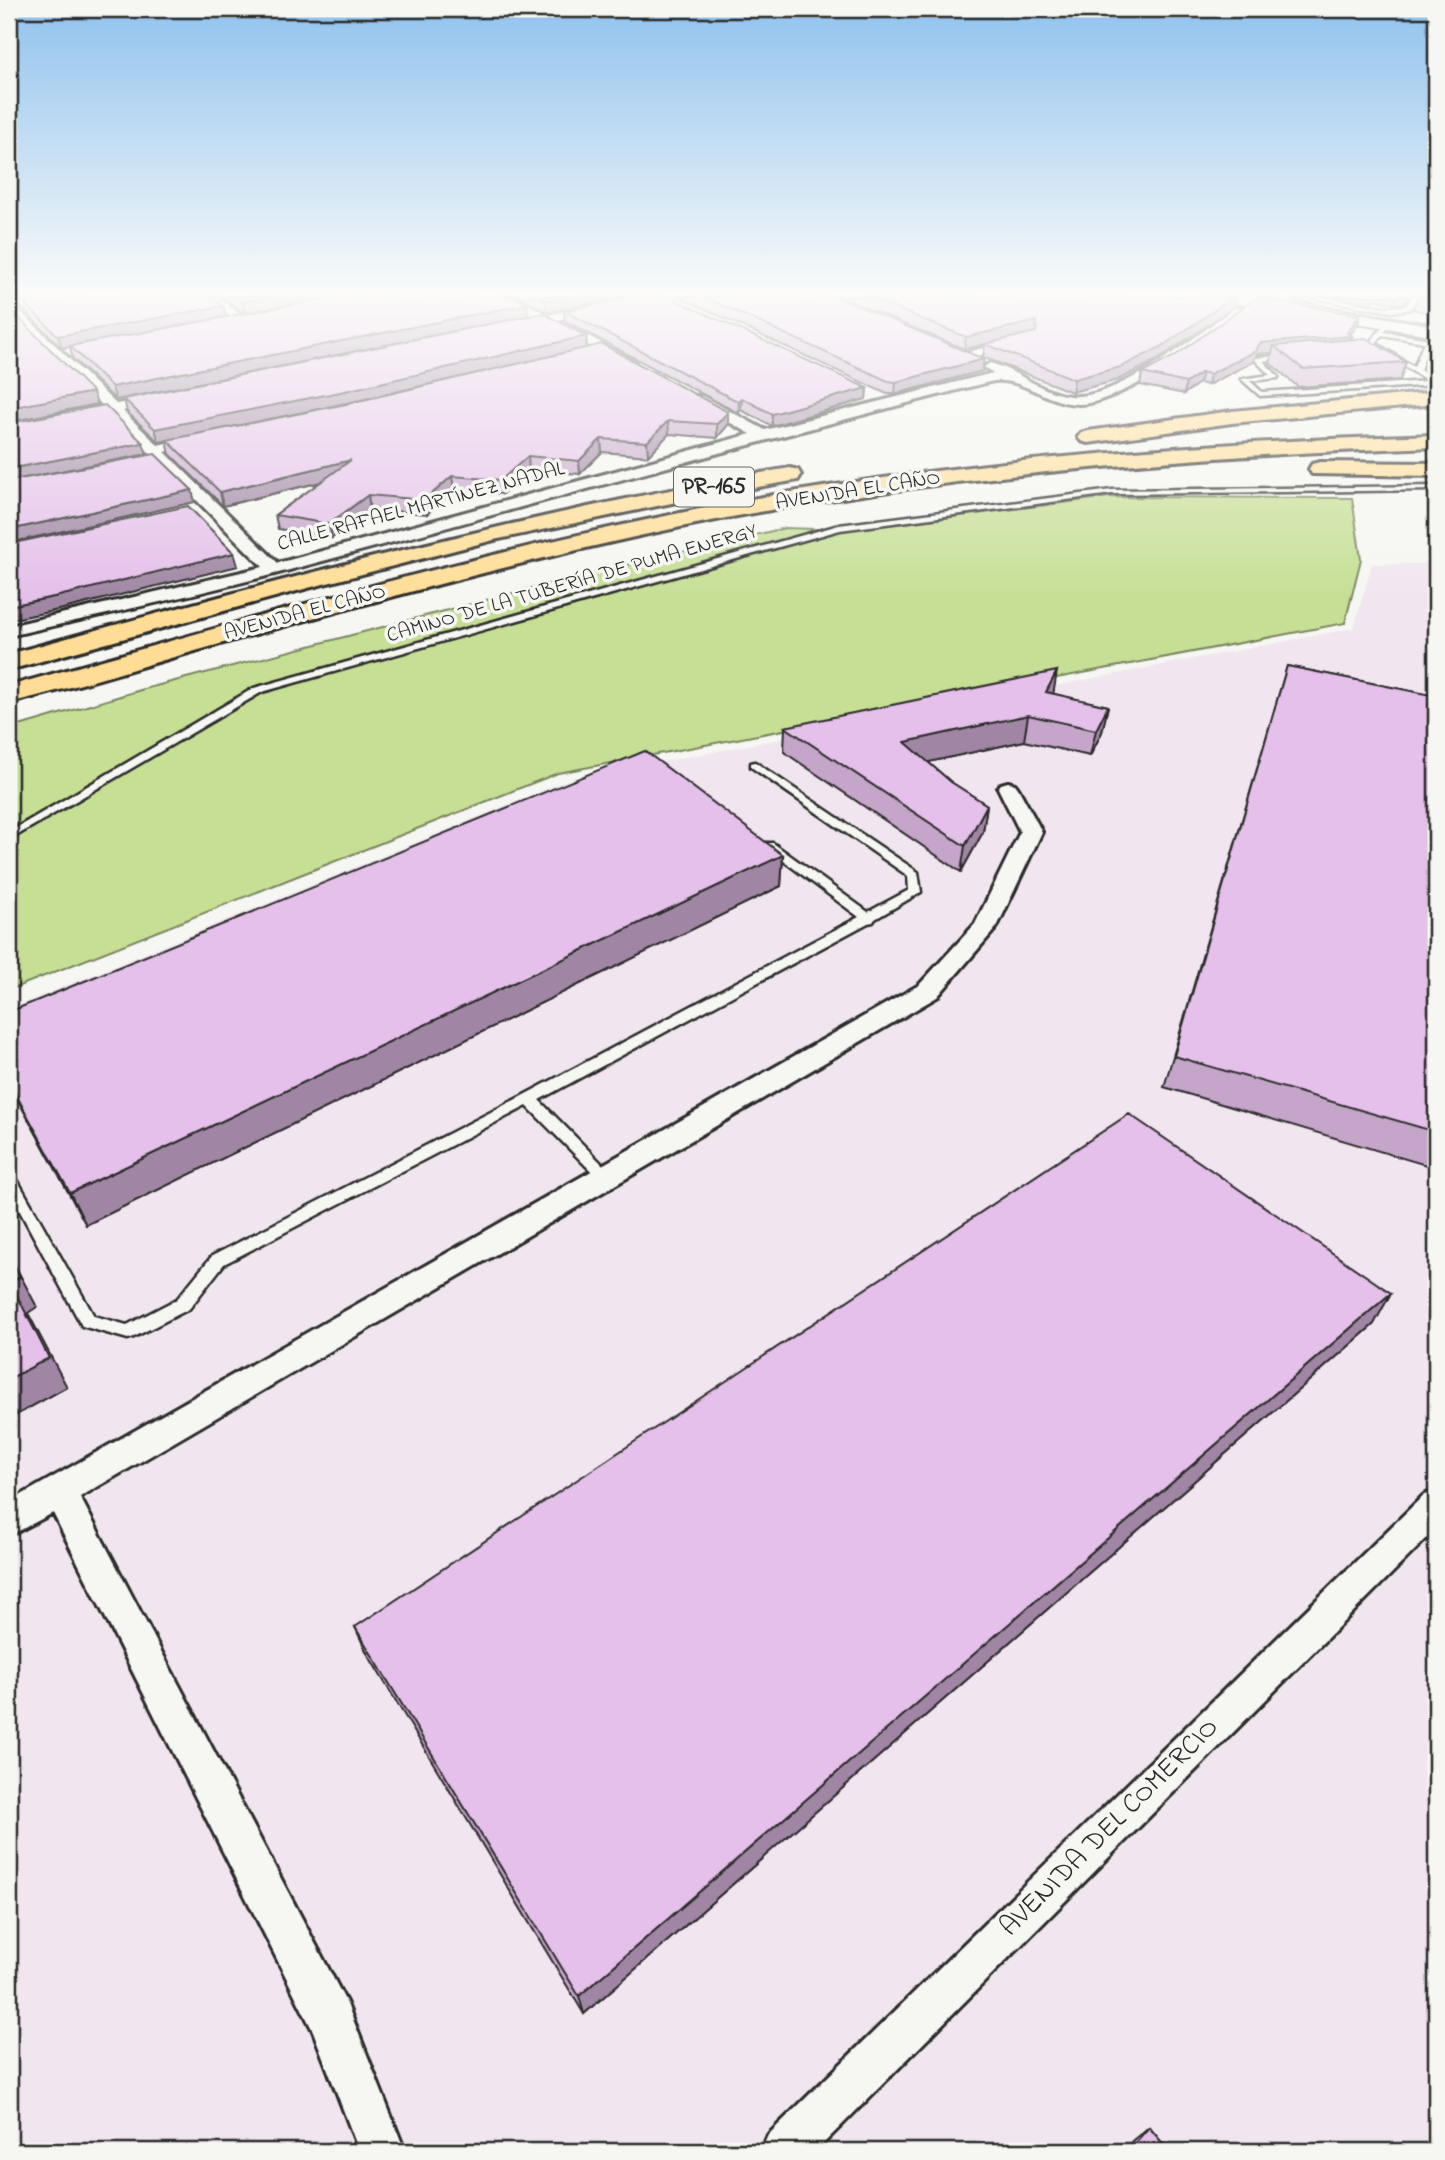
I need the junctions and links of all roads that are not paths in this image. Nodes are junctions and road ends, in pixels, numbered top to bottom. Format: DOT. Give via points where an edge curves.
graph roads {
  1 [pos="103,397"];
  2 [pos="173,397"];
  3 [pos="693,397"];
  4 [pos="893,397"];
  5 [pos="1060,397"];
  6 [pos="1096,397"];
  7 [pos="1436,398"];
  8 [pos="114,409"];
  9 [pos="1436,420"];
  10 [pos="9,429"];
  11 [pos="763,435"];
  12 [pos="216,436"];
  13 [pos="1088,437"];
  14 [pos="1062,439"];
  15 [pos="1436,441"];
  16 [pos="155,456"];
  17 [pos="1436,470"];
  18 [pos="810,472"];
  19 [pos="1436,488"];
  20 [pos="832,494"];
  21 [pos="212,506"];
  22 [pos="186,512"];
  23 [pos="275,569"];
  24 [pos="9,631"];
  25 [pos="9,662"];
  26 [pos="9,695"];
  27 [pos="755,765"];
  28 [pos="1008,789"];
  29 [pos="9,836"];
  30 [pos="762,840"];
  31 [pos="869,919"];
  32 [pos="529,1098"];
  33 [pos="606,1177"];
  34 [pos="9,1178"];
  35 [pos="60,1492"];
  36 [pos="1436,1506"];
  37 [pos="9,1520"];
  38 [pos="382,2151"];
  39 [pos="784,2151"];
  1 -- 8 [label="street"];
  2 -- 8 [label="street"];
  3 -- 11 [label="street"];
  4 -- 11 [label="street, CALLE RAFAEL MARTÍNEZ NADAL"];
  5 -- 6 [label="street"];
  7 -- 13 [label="highway" via="1232,417"];
  8 -- 10 [label="street"];
  8 -- 16 [label="street"];
  9 -- 13 [label="highway" via="1325,421"];
  11 -- 23 [label="street, CALLE RAFAEL MARTÍNEZ NADAL"];
  12 -- 16 [label="street"];
  13 -- 14 [label="highway"];
  15 -- 20 [label="highway, AVENIDA EL CAÑO / PR-165" via="1269,446 1066,463"];
  16 -- 21 [label="street"];
  17 -- 20 [label="highway" via="1149,468"];
  18 -- 25 [label="highway, AVENIDA EL CAÑO / PR-165" via="546,521 298,582"];
  19 -- 29 [label="lane, CAMINO DE LA TUBERÍA DE PUMA ENERGY" via="1112,492 839,528 258,690"];
  20 -- 26 [label="highway, AVENIDA EL CAÑO / PR-165" via="670,523 465,571"];
  21 -- 22 [label="street"];
  21 -- 23 [label="street"];
  23 -- 24 [label="street, CALLE RAFAEL MARTÍNEZ NADAL"];
  27 -- 31 [label="lane" via="914,874 915,892"];
  28 -- 33 [label="street" via="1031,832 985,927 929,991"];
  30 -- 31 [label="lane"];
  31 -- 32 [label="lane"];
  32 -- 33 [label="lane"];
  32 -- 34 [label="lane" via="218,1260 183,1304 128,1332 88,1321"];
  33 -- 35 [label="street"];
  35 -- 37 [label="street"];
  35 -- 38 [label="street" via="331,2020"];
  36 -- 39 [label="street, AVENIDA DEL COMERCIO"];
}
